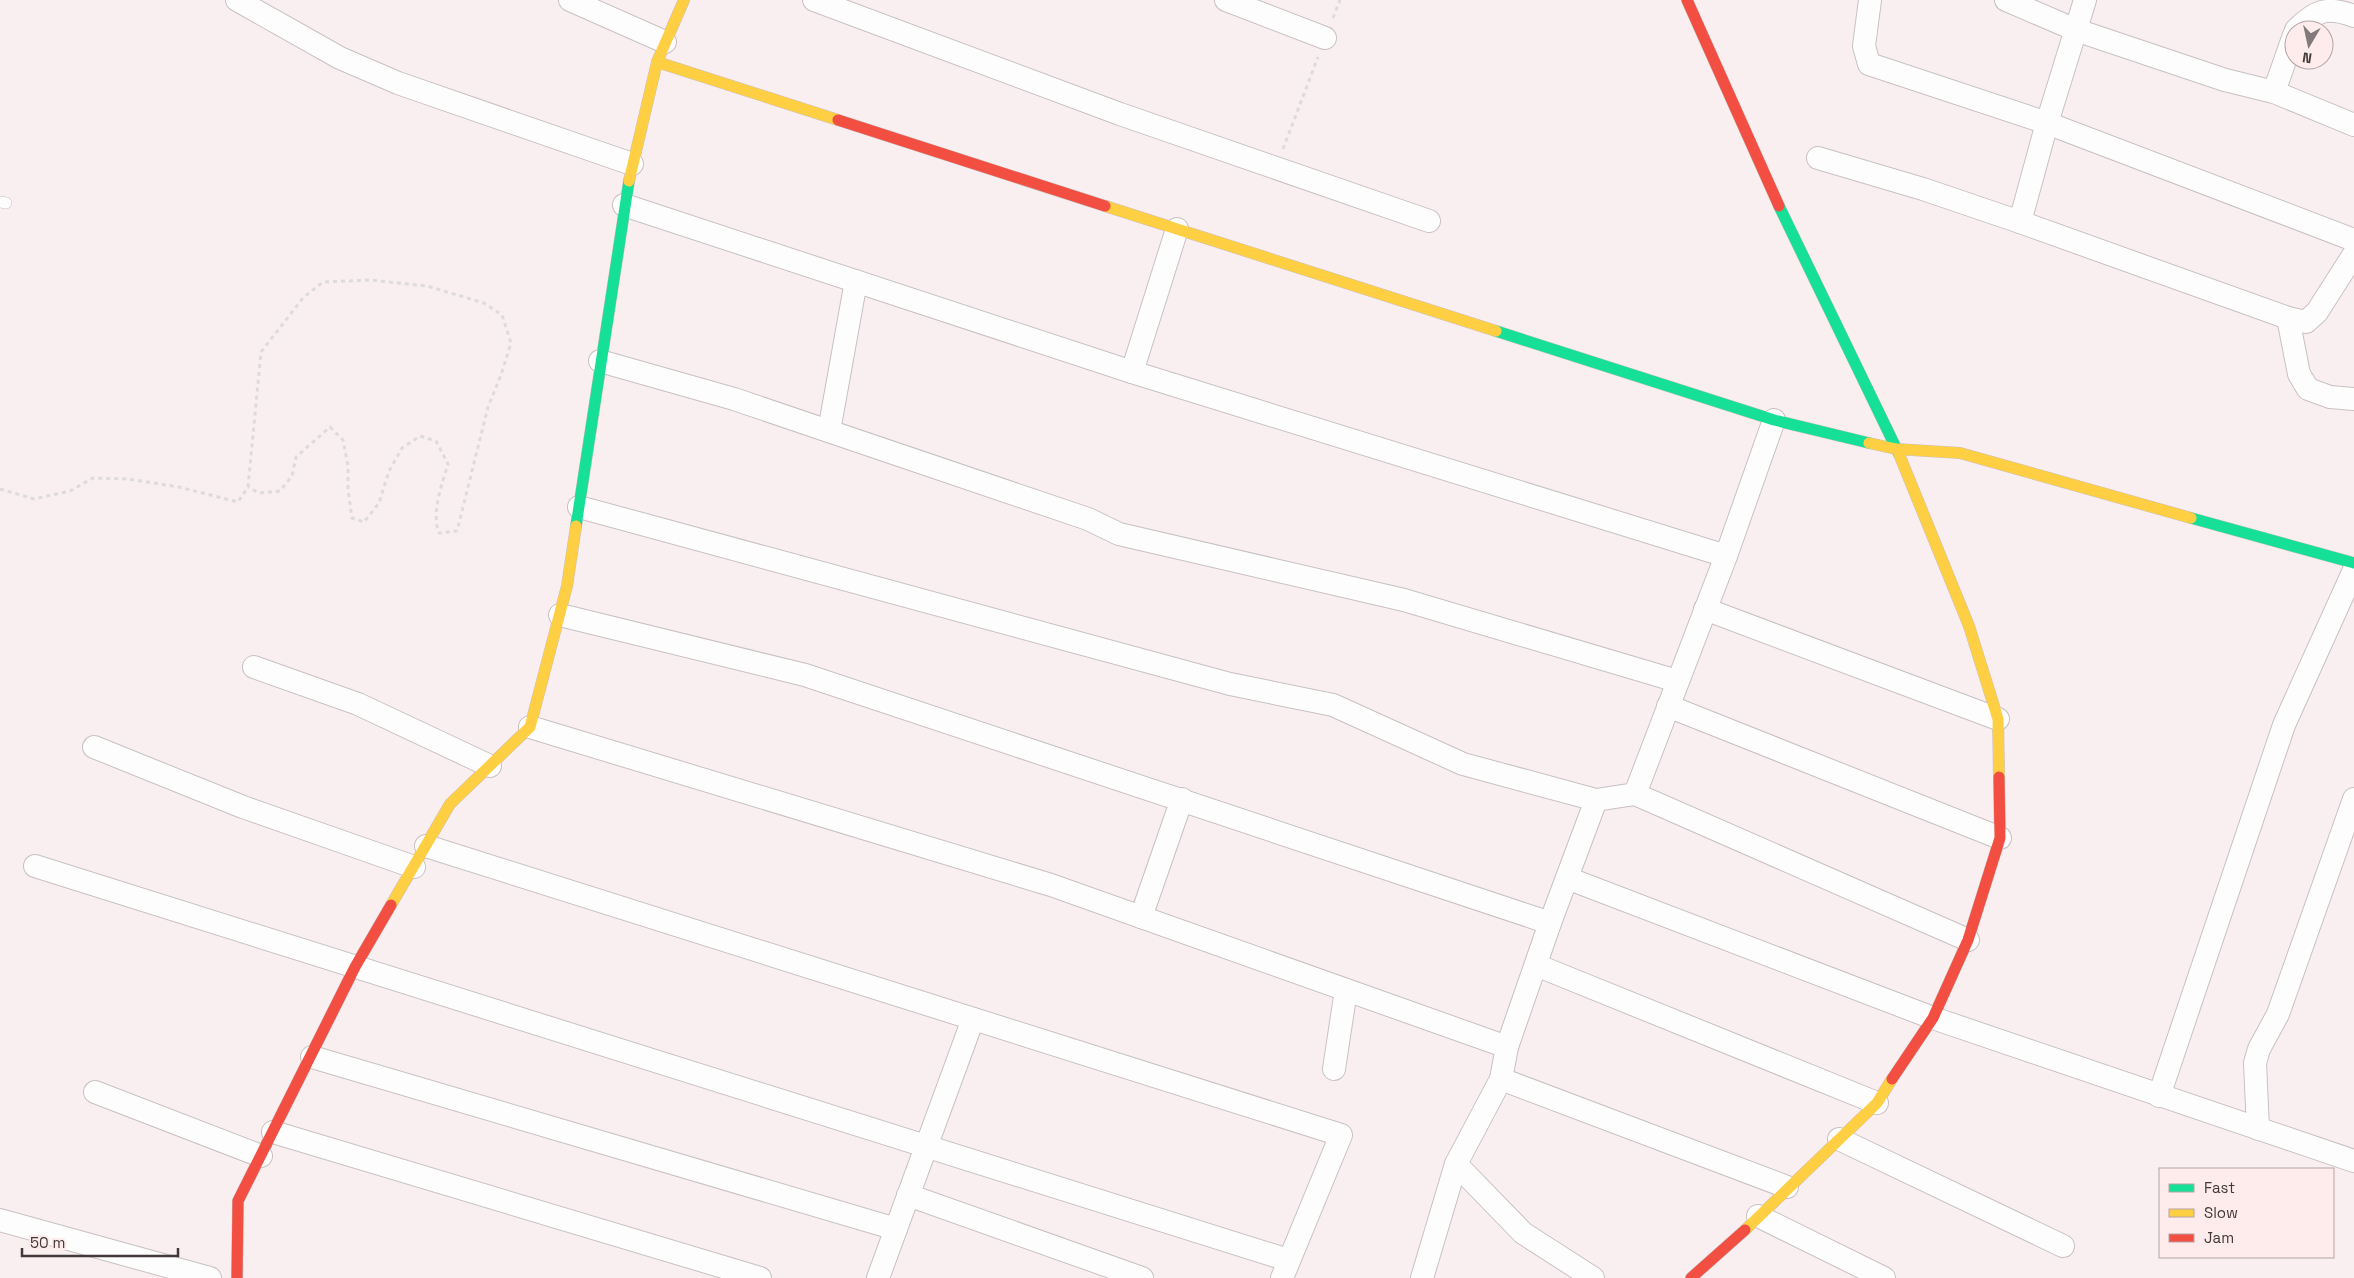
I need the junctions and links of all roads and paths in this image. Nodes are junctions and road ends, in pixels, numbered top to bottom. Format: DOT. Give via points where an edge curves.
graph roads {
  1 [pos="236,0"];
  2 [pos="570,0"];
  3 [pos="684,0"];
  4 [pos="814,0"];
  5 [pos="1226,0"];
  6 [pos="1340,0"];
  7 [pos="1687,0"];
  8 [pos="1870,0"];
  9 [pos="2006,0"];
  10 [pos="2085,0"];
  11 [pos="2354,16"];
  12 [pos="2306,20"];
  13 [pos="2076,30"];
  14 [pos="1325,38"];
  15 [pos="661,52"];
  16 [pos="2284,64"];
  17 [pos="2274,92"];
  18 [pos="2047,123"];
  19 [pos="2354,125"];
  20 [pos="1818,158"];
  21 [pos="632,164"];
  22 [pos="1276,168"];
  23 [pos="624,205"];
  24 [pos="1429,221"];
  25 [pos="2020,222"];
  26 [pos="1176,229"];
  27 [pos="2354,240"];
  28 [pos="2354,254"];
  29 [pos="856,281"];
  30 [pos="2288,318"];
  31 [pos="600,361"];
  32 [pos="1132,372"];
  33 [pos="2354,399"];
  34 [pos="1774,420"];
  35 [pos="829,431"];
  36 [pos="1896,448"];
  37 [pos="248,487"];
  38 [pos="0,489"];
  39 [pos="578,507"];
  40 [pos="1726,556"];
  41 [pos="2354,562"];
  42 [pos="2354,570"];
  43 [pos="1705,609"];
  44 [pos="560,615"];
  45 [pos="254,667"];
  46 [pos="1677,681"];
  47 [pos="1668,706"];
  48 [pos="1998,719"];
  49 [pos="530,727"];
  50 [pos="94,747"];
  51 [pos="490,766"];
  52 [pos="1635,794"];
  53 [pos="1182,800"];
  54 [pos="1596,800"];
  55 [pos="2354,800"];
  56 [pos="2000,838"];
  57 [pos="426,846"];
  58 [pos="35,866"];
  59 [pos="414,867"];
  60 [pos="1567,878"];
  61 [pos="1141,918"];
  62 [pos="1550,923"];
  63 [pos="1968,940"];
  64 [pos="1536,965"];
  65 [pos="355,967"];
  66 [pos="1346,990"];
  67 [pos="1933,1018"];
  68 [pos="972,1019"];
  69 [pos="1507,1047"];
  70 [pos="312,1057"];
  71 [pos="1334,1069"];
  72 [pos="1501,1079"];
  73 [pos="95,1092"];
  74 [pos="2159,1096"];
  75 [pos="1877,1103"];
  76 [pos="2258,1129"];
  77 [pos="273,1132"];
  78 [pos="1839,1139"];
  79 [pos="926,1146"];
  80 [pos="261,1156"];
  81 [pos="2354,1161"];
  82 [pos="1456,1164"];
  83 [pos="1787,1187"];
  84 [pos="908,1195"];
  85 [pos="1758,1216"];
  86 [pos="0,1220"];
  87 [pos="896,1229"];
  88 [pos="2063,1246"];
  89 [pos="1285,1269"];
  90 [pos="210,1278"];
  91 [pos="237,1278"];
  92 [pos="760,1278"];
  93 [pos="878,1278"];
  94 [pos="1142,1278"];
  95 [pos="1422,1278"];
  96 [pos="1593,1278"];
  97 [pos="1691,1278"];
  98 [pos="1884,1278"];
  1 -- 21 [label="street" via="340,58 398,83"];
  2 -- 15 [label="street"];
  3 -- 15 [label="street"];
  4 -- 22 [label="street" via="1120,114"];
  5 -- 14 [label="street"];
  6 -- 14 [label="path"];
  7 -- 36 [label="street" via="1798,249"];
  8 -- 18 [label="street" via="1864,46 1869,64"];
  9 -- 13 [label="street"];
  10 -- 13 [label="street"];
  11 -- 12 [label="street" via="2336,9 2312,14"];
  13 -- 17 [label="street" via="2225,80"];
  13 -- 18 [label="street"];
  14 -- 22 [label="path"];
  15 -- 21 [label="street"];
  15 -- 26 [label="street"];
  16 -- 17 [label="street"];
  17 -- 19 [label="street"];
  18 -- 25 [label="street"];
  18 -- 27 [label="street"];
  20 -- 25 [label="street" via="1923,188"];
  21 -- 23 [label="street"];
  22 -- 24 [label="street"];
  23 -- 29 [label="street"];
  23 -- 31 [label="street"];
  25 -- 30 [label="street"];
  26 -- 32 [label="street"];
  26 -- 34 [label="street"];
  28 -- 30 [label="street" via="2318,312 2306,322"];
  29 -- 32 [label="street"];
  29 -- 35 [label="street"];
  30 -- 33 [label="street" via="2299,374 2308,389 2330,397"];
  31 -- 35 [label="street" via="734,399"];
  31 -- 39 [label="street"];
  32 -- 40 [label="street"];
  34 -- 36 [label="street"];
  34 -- 40 [label="street"];
  35 -- 46 [label="street" via="1088,519 1119,534 1404,600"];
  36 -- 41 [label="street" via="1960,453"];
  36 -- 48 [label="street" via="1969,626"];
  37 -- 37 [label="path" via="262,352 303,298 323,282 370,280 427,286 484,303 502,315 511,343 488,407 458,531 439,533 436,525 448,464 436,441 420,436 402,448 388,471 379,503 364,522 352,518 343,440 330,428 296,457 292,476 280,491 259,493"];
  37 -- 38 [label="path" via="238,502 179,487 128,479 93,478 70,491 34,500"];
  39 -- 44 [label="street"];
  39 -- 54 [label="street" via="1230,684 1333,705 1463,764"];
  40 -- 43 [label="street"];
  42 -- 74 [label="street" via="2284,725"];
  43 -- 46 [label="street"];
  43 -- 48 [label="street"];
  44 -- 49 [label="street"];
  44 -- 53 [label="street" via="805,675"];
  45 -- 51 [label="street" via="358,704"];
  46 -- 47 [label="street"];
  47 -- 52 [label="street"];
  47 -- 56 [label="street"];
  48 -- 56 [label="street"];
  49 -- 51 [label="street"];
  49 -- 61 [label="street" via="1051,886"];
  50 -- 59 [label="street" via="244,808"];
  51 -- 57 [label="street" via="450,804"];
  52 -- 54 [label="street"];
  52 -- 63 [label="street"];
  53 -- 61 [label="street"];
  53 -- 62 [label="street"];
  54 -- 60 [label="street"];
  55 -- 76 [label="street" via="2278,1014 2259,1048 2255,1063"];
  56 -- 63 [label="street"];
  57 -- 59 [label="street"];
  57 -- 68 [label="street"];
  58 -- 65 [label="street"];
  59 -- 65 [label="street"];
  60 -- 62 [label="street"];
  60 -- 67 [label="street"];
  61 -- 66 [label="street"];
  62 -- 64 [label="street"];
  63 -- 67 [label="street"];
  64 -- 69 [label="street"];
  64 -- 75 [label="street"];
  65 -- 70 [label="street"];
  65 -- 79 [label="street"];
  66 -- 69 [label="street"];
  66 -- 71 [label="street"];
  67 -- 74 [label="street"];
  67 -- 75 [label="street"];
  68 -- 79 [label="street"];
  68 -- 89 [label="street" via="1340,1135"];
  69 -- 72 [label="street"];
  70 -- 77 [label="street"];
  70 -- 87 [label="street"];
  72 -- 82 [label="street"];
  72 -- 83 [label="street"];
  73 -- 80 [label="street"];
  74 -- 76 [label="street"];
  75 -- 78 [label="street"];
  76 -- 81 [label="street"];
  77 -- 80 [label="street"];
  77 -- 92 [label="street"];
  78 -- 83 [label="street"];
  78 -- 88 [label="street"];
  79 -- 84 [label="street"];
  79 -- 89 [label="street"];
  80 -- 91 [label="street" via="238,1201"];
  82 -- 95 [label="street"];
  82 -- 96 [label="street" via="1523,1233"];
  83 -- 85 [label="street"];
  84 -- 87 [label="street"];
  84 -- 94 [label="street"];
  85 -- 97 [label="street"];
  85 -- 98 [label="street"];
  86 -- 90 [label="street"];
  87 -- 93 [label="street"];
}
